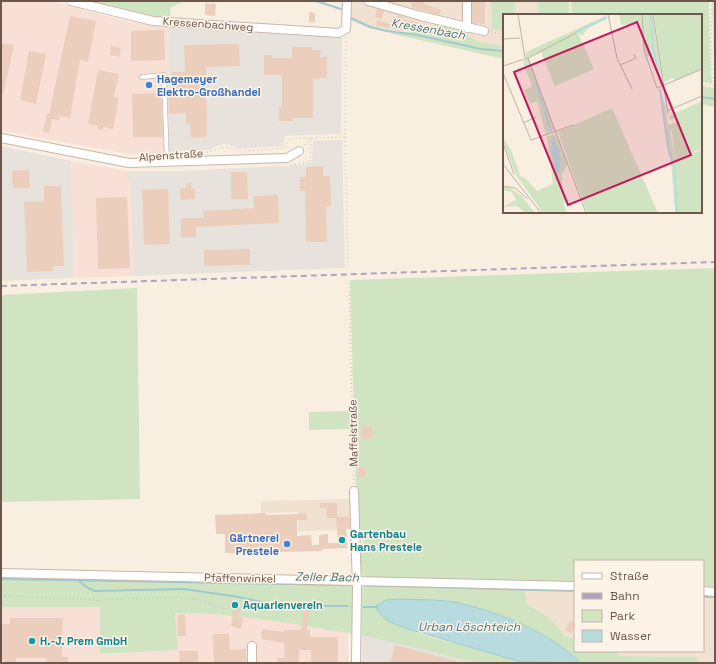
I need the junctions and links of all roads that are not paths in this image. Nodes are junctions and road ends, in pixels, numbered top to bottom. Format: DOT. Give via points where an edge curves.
graph roads {
  1 [pos="71,1"];
  2 [pos="347,1"];
  3 [pos="368,1"];
  4 [pos="467,1"];
  5 [pos="467,28"];
  6 [pos="484,31"];
  7 [pos="142,77"];
  8 [pos="1,138"];
  9 [pos="299,151"];
  10 [pos="167,163"];
  11 [pos="354,491"];
  12 [pos="1,573"];
  13 [pos="356,584"];
  14 [pos="574,586"];
  15 [pos="704,591"];
  16 [pos="715,592"];
  17 [pos="252,646"];
  18 [pos="252,663"];
  19 [pos="356,663"];
  1 -- 2 [label="street, Kressenbachweg" via="153,21 332,33 343,32 346,29"];
  3 -- 5 [label="street"];
  4 -- 5 [label="street"];
  5 -- 6 [label="street"];
  7 -- 10 [label="lane" via="164,75"];
  8 -- 10 [label="street, Alpenstraße" via="129,163"];
  9 -- 10 [label="street, Alpenstraße" via="287,158"];
  11 -- 13 [label="street"];
  12 -- 13 [label="street, Pfaffenwinkel"];
  13 -- 14 [label="street, Pfaffenwinkel"];
  13 -- 19 [label="street"];
  15 -- 16 [label="street"];
  17 -- 18 [label="street"];
}
